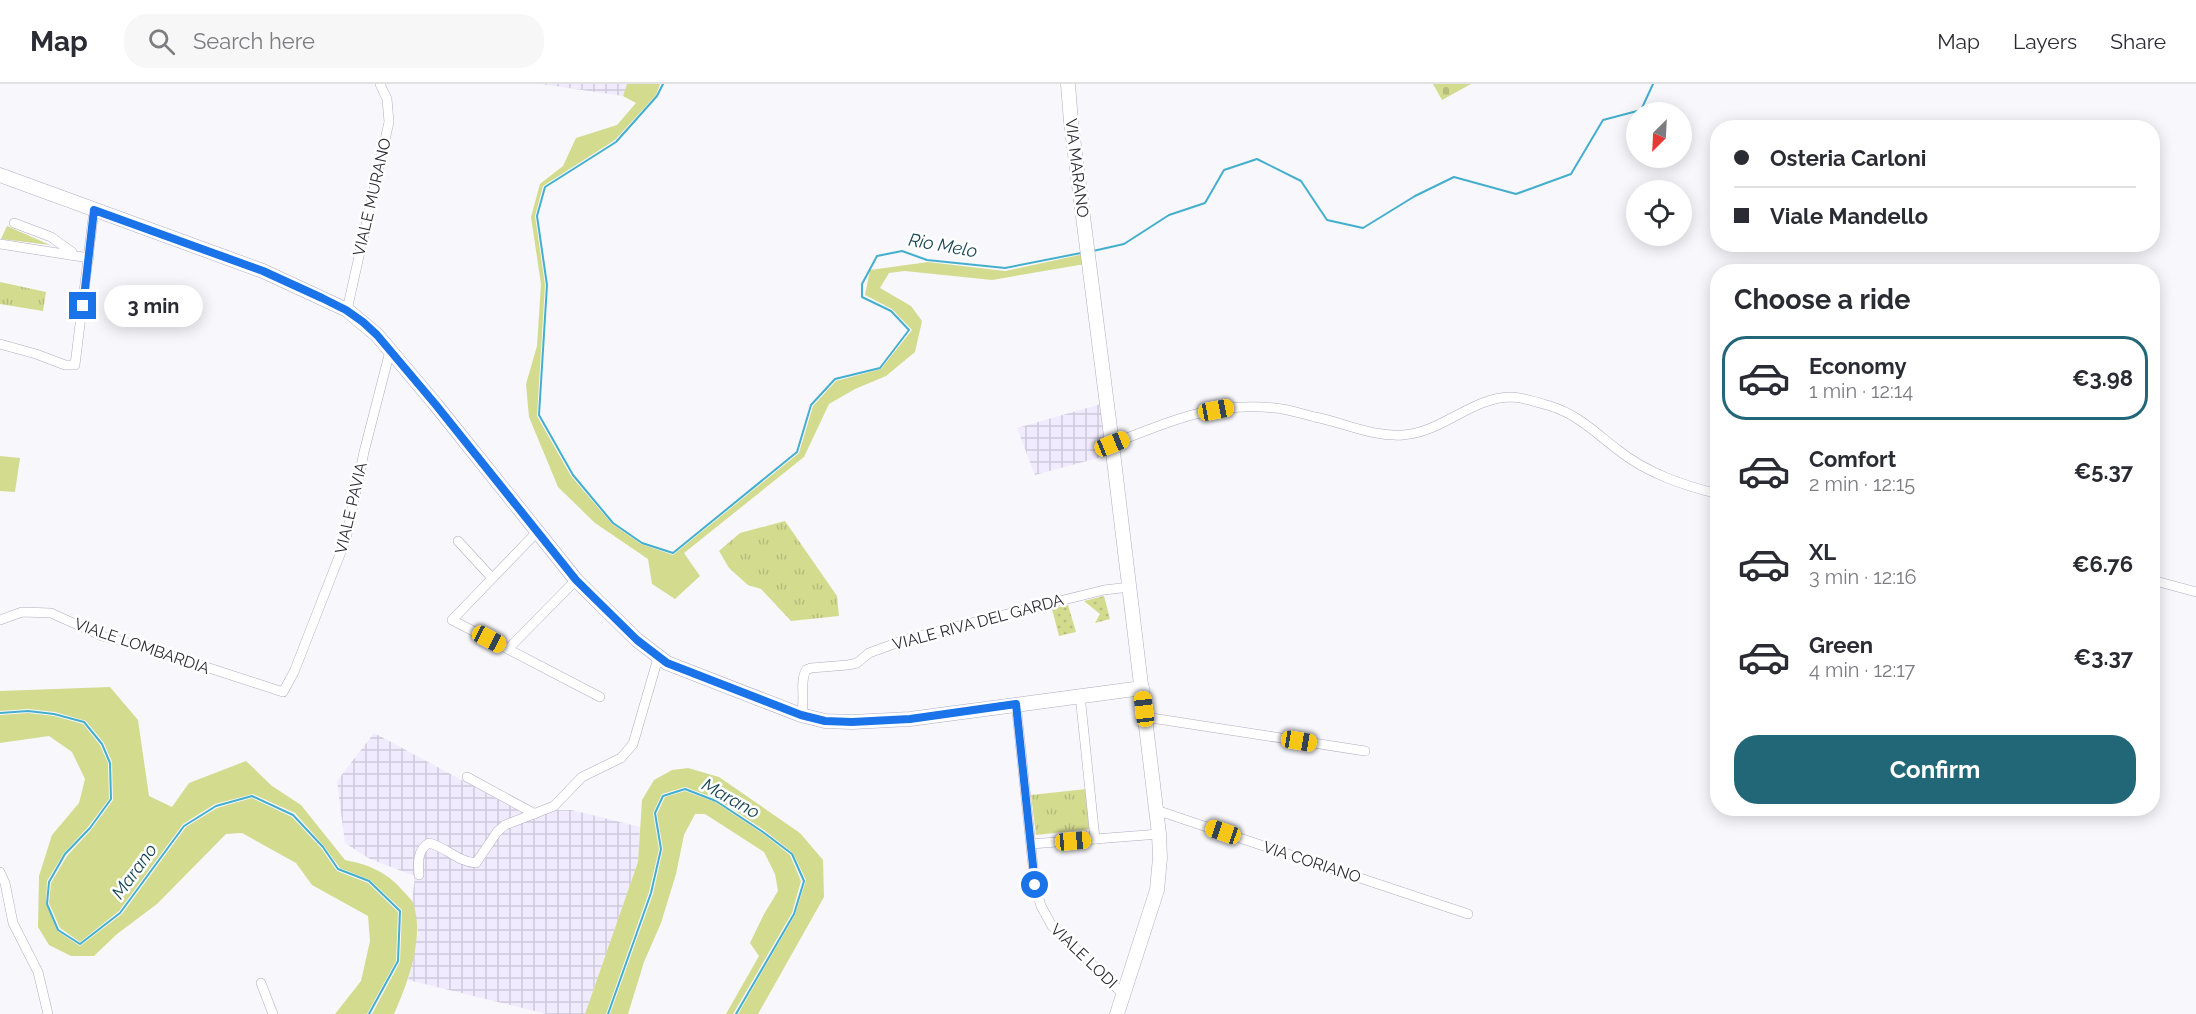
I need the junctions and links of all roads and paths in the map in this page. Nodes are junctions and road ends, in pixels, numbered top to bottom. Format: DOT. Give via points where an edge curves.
graph roads {
  1 [pos="380,84"];
  2 [pos="1068,84"];
  3 [pos="0,175"];
  4 [pos="94,210"];
  5 [pos="14,223"];
  6 [pos="0,244"];
  7 [pos="71,255"];
  8 [pos="89,258"];
  9 [pos="346,310"];
  10 [pos="0,344"];
  11 [pos="390,351"];
  12 [pos="1112,444"];
  13 [pos="1710,492"];
  14 [pos="537,532"];
  15 [pos="458,541"];
  16 [pos="492,579"];
  17 [pos="576,580"];
  18 [pos="2160,582"];
  19 [pos="1130,587"];
  20 [pos="2196,592"];
  21 [pos="0,620"];
  22 [pos="508,649"];
  23 [pos="658,658"];
  24 [pos="1142,688"];
  25 [pos="283,692"];
  26 [pos="1080,695"];
  27 [pos="600,698"];
  28 [pos="1016,704"];
  29 [pos="801,715"];
  30 [pos="1145,717"];
  31 [pos="1365,751"];
  32 [pos="467,777"];
  33 [pos="1156,810"];
  34 [pos="535,814"];
  35 [pos="1159,834"];
  36 [pos="1095,839"];
  37 [pos="1031,844"];
  38 [pos="0,872"];
  39 [pos="419,875"];
  40 [pos="1468,914"];
  41 [pos="261,983"];
  42 [pos="1123,994"];
  43 [pos="48,1014"];
  44 [pos="273,1014"];
  45 [pos="1117,1014"];
  1 -- 9 [label="street, VIALE MURANO" via="387,99 389,122"];
  2 -- 12 [label="main road, VIA MARANO"];
  3 -- 4 [label="main road"];
  4 -- 8 [label="street"];
  4 -- 9 [label="main road" via="263,271"];
  5 -- 7 [label="street" via="51,237"];
  6 -- 7 [label="street"];
  7 -- 8 [label="street"];
  8 -- 10 [label="street" via="75,365"];
  9 -- 11 [label="main road"];
  11 -- 14 [label="main road"];
  11 -- 25 [label="street, VIALE PAVIA" via="346,539"];
  12 -- 13 [label="street" via="1179,417 1235,406 1276,408 1378,436 1405,435 1428,431 1477,405 1510,397 1552,406 1659,475"];
  12 -- 19 [label="main road, VIA MARANO"];
  14 -- 16 [label="street"];
  14 -- 17 [label="main road"];
  15 -- 16 [label="street"];
  16 -- 22 [label="street" via="452,620"];
  17 -- 22 [label="street"];
  17 -- 23 [label="main road"];
  18 -- 20 [label="street"];
  19 -- 24 [label="main road, VIA MARANO"];
  19 -- 29 [label="street, VIALE RIVA DEL GARDA" via="910,638 869,653 856,663 811,668 803,675"];
  21 -- 25 [label="street, VIALE LOMBARDIA" via="22,612 51,614 102,636"];
  22 -- 27 [label="street"];
  23 -- 29 [label="main road"];
  23 -- 34 [label="street" via="629,751 582,777 554,806"];
  24 -- 26 [label="main road"];
  24 -- 30 [label="main road, VIA MARANO"];
  26 -- 28 [label="main road"];
  26 -- 36 [label="street"];
  28 -- 29 [label="main road" via="910,719 852,722"];
  28 -- 37 [label="street, VIALE LODI"];
  30 -- 31 [label="street"];
  30 -- 33 [label="main road, VIA MARANO"];
  32 -- 34 [label="street"];
  33 -- 35 [label="main road, VIA MARANO"];
  33 -- 40 [label="street, VIA CORIANO"];
  34 -- 39 [label="street" via="505,825 476,863 460,859 437,845 423,846"];
  35 -- 36 [label="street"];
  35 -- 42 [label="main road, VIA MARANO" via="1157,890"];
  36 -- 37 [label="street"];
  37 -- 42 [label="street, VIALE LODI" via="1035,885 1045,917"];
  38 -- 43 [label="street" via="13,923 38,972"];
  41 -- 44 [label="street"];
  42 -- 45 [label="main road, VIA MARANO"];
}
